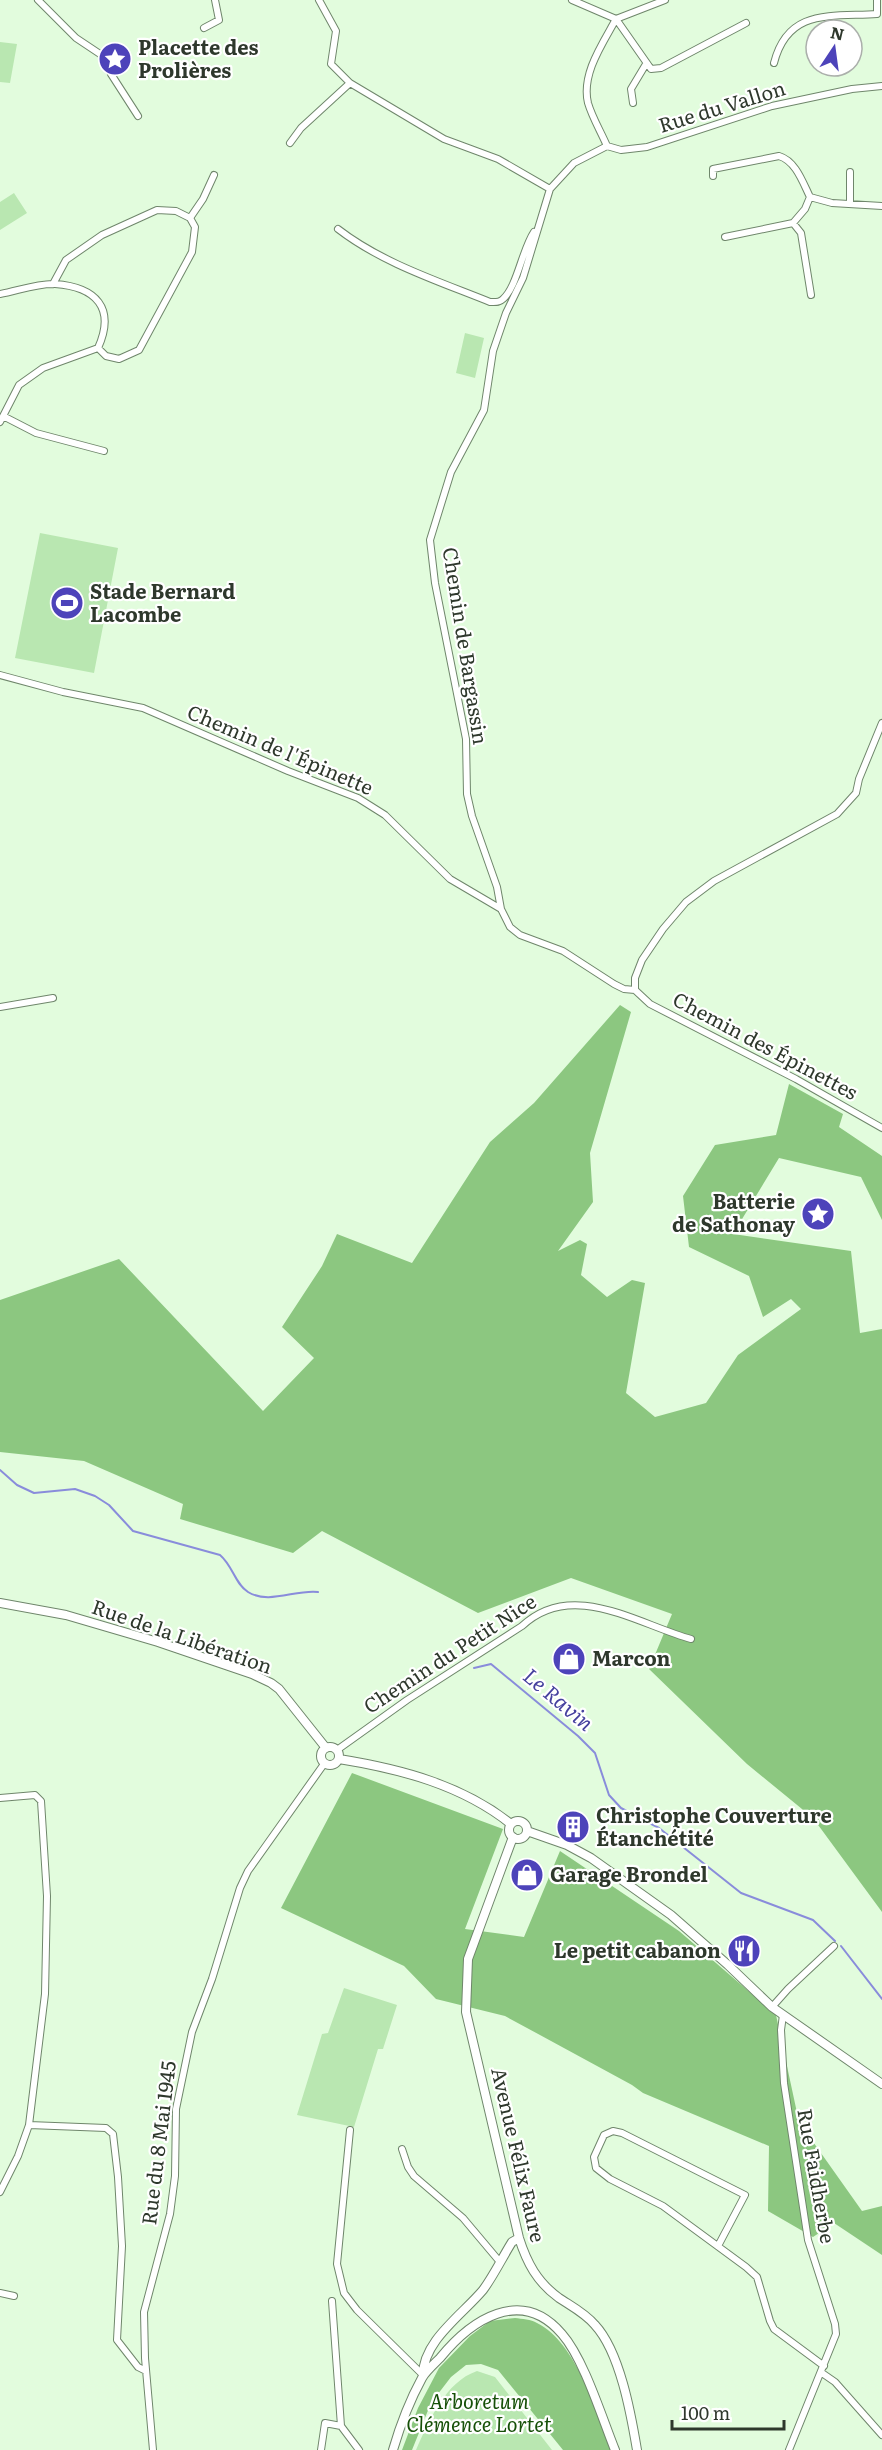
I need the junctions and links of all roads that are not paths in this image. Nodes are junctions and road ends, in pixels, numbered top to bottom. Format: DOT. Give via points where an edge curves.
graph roads {
  1 [pos="215,0"];
  2 [pos="319,0"];
  3 [pos="572,0"];
  4 [pos="665,0"];
  5 [pos="877,0"];
  6 [pos="39,2"];
  7 [pos="879,16"];
  8 [pos="616,19"];
  9 [pos="746,23"];
  10 [pos="204,28"];
  11 [pos="774,63"];
  12 [pos="646,64"];
  13 [pos="350,83"];
  14 [pos="882,86"];
  15 [pos="633,103"];
  16 [pos="138,116"];
  17 [pos="290,143"];
  18 [pos="607,146"];
  19 [pos="850,172"];
  20 [pos="214,175"];
  21 [pos="713,176"];
  22 [pos="550,189"];
  23 [pos="810,197"];
  24 [pos="850,204"];
  25 [pos="882,206"];
  26 [pos="190,218"];
  27 [pos="793,223"];
  28 [pos="538,227"];
  29 [pos="338,229"];
  30 [pos="725,237"];
  31 [pos="53,284"];
  32 [pos="0,294"];
  33 [pos="811,295"];
  34 [pos="98,348"];
  35 [pos="3,416"];
  36 [pos="0,423"];
  37 [pos="104,451"];
  38 [pos="0,675"];
  39 [pos="882,723"];
  40 [pos="501,909"];
  41 [pos="635,990"];
  42 [pos="53,998"];
  43 [pos="0,1007"];
  44 [pos="882,1128"];
  45 [pos="0,1603"];
  46 [pos="692,1639"];
  47 [pos="326,1748"];
  48 [pos="337,1750"];
  49 [pos="339,1759"];
  50 [pos="324,1764"];
  51 [pos="0,1798"];
  52 [pos="512,1824"];
  53 [pos="527,1831"];
  54 [pos="513,1838"];
  55 [pos="834,1946"];
  56 [pos="772,2007"];
  57 [pos="783,2015"];
  58 [pos="882,2084"];
  59 [pos="29,2125"];
  60 [pos="350,2130"];
  61 [pos="402,2149"];
  62 [pos="0,2192"];
  63 [pos="519,2238"];
  64 [pos="718,2246"];
  65 [pos="500,2262"];
  66 [pos="0,2293"];
  67 [pos="14,2296"];
  68 [pos="332,2301"];
  69 [pos="429,2352"];
  70 [pos="432,2367"];
  71 [pos="823,2370"];
  72 [pos="146,2371"];
  73 [pos="423,2375"];
  74 [pos="340,2426"];
  75 [pos="882,2435"];
  76 [pos="153,2450"];
  77 [pos="321,2450"];
  78 [pos="359,2450"];
  79 [pos="393,2450"];
  80 [pos="615,2450"];
  81 [pos="637,2450"];
  82 [pos="789,2450"];
  1 -- 10 [label="street" via="219,20"];
  2 -- 13 [label="street" via="336,31 331,64"];
  3 -- 8 [label="street"];
  4 -- 8 [label="street"];
  5 -- 7 [label="street"];
  6 -- 16 [label="street" via="76,38 106,58 111,74"];
  7 -- 11 [label="street" via="809,18 789,31"];
  8 -- 12 [label="street"];
  8 -- 18 [label="street" via="594,60 588,84 587,101"];
  9 -- 12 [label="street" via="661,68 651,69"];
  12 -- 15 [label="street, Rue du Vallon" via="632,89"];
  13 -- 17 [label="street"];
  13 -- 22 [label="street" via="444,139 498,159"];
  14 -- 18 [label="street, Rue du Vallon" via="772,106 647,147 621,150"];
  18 -- 22 [label="street, Chemin de Bargassin" via="574,163"];
  19 -- 24 [label="street"];
  20 -- 26 [label="street"];
  21 -- 23 [label="street" via="713,169 779,156 794,166"];
  22 -- 28 [label="street, Chemin de Bargassin"];
  23 -- 24 [label="street"];
  23 -- 27 [label="street"];
  24 -- 25 [label="street"];
  26 -- 31 [label="street" via="176,211 156,210 102,235 66,260"];
  26 -- 34 [label="street" via="195,227 192,252 139,350 119,359 106,356"];
  27 -- 30 [label="street"];
  27 -- 33 [label="street" via="801,233"];
  28 -- 29 [label="street" via="528,240 509,291 497,303 370,250"];
  28 -- 40 [label="street, Chemin de Bargassin" via="493,351 484,410 451,472 430,540 466,739 467,794"];
  31 -- 32 [label="street"];
  31 -- 34 [label="street" via="81,288 97,298 104,314 105,332"];
  34 -- 35 [label="street" via="43,368 19,385"];
  35 -- 36 [label="street"];
  35 -- 37 [label="street" via="36,433"];
  38 -- 40 [label="street, Chemin de l'Épinette" via="142,708 358,798 385,815 450,879"];
  39 -- 41 [label="street" via="856,793 837,814 714,881 686,902 642,960"];
  40 -- 41 [label="street, Chemin de l'Épinette" via="510,927 520,935 563,951 624,989"];
  41 -- 44 [label="street, Chemin des Épinettes" via="650,1004 796,1078"];
  42 -- 43 [label="street"];
  45 -- 47 [label="street, Rue de la Libération" via="77,1618 252,1674 279,1689"];
  46 -- 48 [label="street, Chemin du Petit Nice" via="592,1606 541,1610"];
  47 -- 48 [label="street"];
  47 -- 50 [label="street" via="320,1755"];
  48 -- 49 [label="street"];
  49 -- 50 [label="street" via="333,1765"];
  49 -- 52 [label="street" via="428,1780 472,1797"];
  50 -- 72 [label="street, Rue du 8 Mai 1945" via="244,1880 192,2032 176,2109 176,2176 170,2214 144,2312"];
  51 -- 59 [label="street" via="35,1795 44,1812 45,1994"];
  52 -- 53 [label="street" via="521,1822"];
  52 -- 54 [label="street" via="509,1832"];
  53 -- 54 [label="street" via="522,1838"];
  53 -- 56 [label="street" via="591,1858 671,1915"];
  54 -- 63 [label="street, Avenue Félix Faure" via="468,1959 466,2012"];
  55 -- 56 [label="street"];
  56 -- 57 [label="street"];
  57 -- 58 [label="street"];
  57 -- 71 [label="street, Rue Faidherbe" via="784,2083 807,2240 835,2324 834,2341"];
  59 -- 62 [label="street"];
  59 -- 72 [label="street" via="106,2128 113,2134 121,2215 122,2278 117,2340 138,2367"];
  60 -- 73 [label="street" via="337,2264 344,2293"];
  61 -- 65 [label="street" via="414,2176 463,2218"];
  63 -- 65 [label="street" via="512,2242"];
  63 -- 81 [label="street, Avenue Félix Faure" via="533,2273 603,2334 623,2384"];
  64 -- 64 [label="street" via="663,2206 610,2180 596,2168 594,2157 603,2135 622,2133 746,2195"];
  64 -- 71 [label="street" via="757,2277 774,2329"];
  65 -- 69 [label="street" via="483,2290"];
  66 -- 67 [label="street"];
  68 -- 74 [label="street"];
  69 -- 70 [label="street"];
  69 -- 73 [label="street" via="423,2363"];
  70 -- 73 [label="street"];
  70 -- 80 [label="street" via="485,2318 502,2311 532,2313 562,2333 571,2347"];
  71 -- 75 [label="street"];
  71 -- 82 [label="street, Rue Faidherbe"];
  72 -- 76 [label="street, Rue du 8 Mai 1945"];
  73 -- 79 [label="street"];
  74 -- 77 [label="street" via="325,2423"];
  74 -- 78 [label="street"];
}
